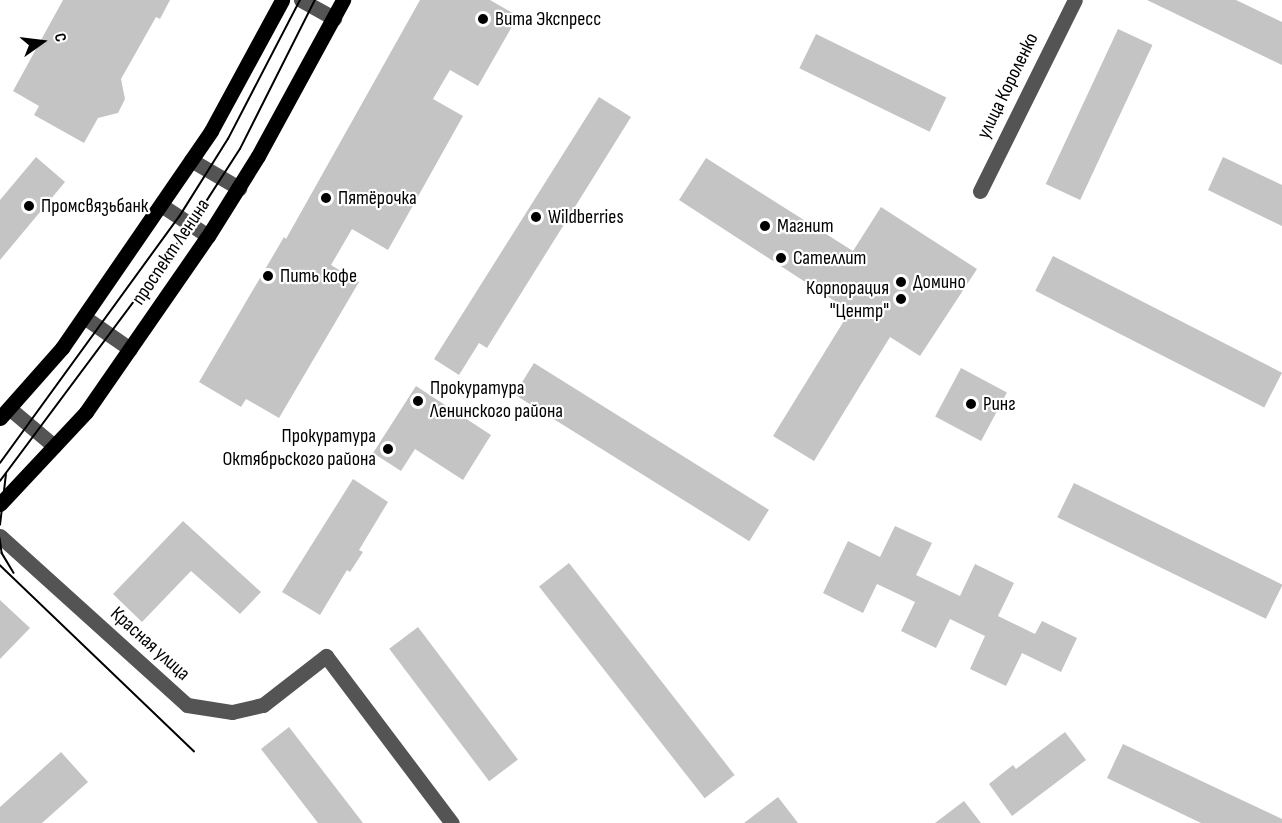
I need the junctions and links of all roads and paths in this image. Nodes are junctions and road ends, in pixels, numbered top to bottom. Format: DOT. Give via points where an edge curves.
graph roads {
  1 [pos="282,0"];
  2 [pos="301,0"];
  3 [pos="343,0"];
  4 [pos="1075,0"];
  5 [pos="334,18"];
  6 [pos="191,160"];
  7 [pos="238,188"];
  8 [pos="980,191"];
  9 [pos="161,205"];
  10 [pos="208,237"];
  11 [pos="84,317"];
  12 [pos="130,349"];
  13 [pos="4,413"];
  14 [pos="54,446"];
  15 [pos="0,504"];
  16 [pos="0,536"];
  17 [pos="452,823"];
  1 -- 6 [label="main road, проспект Ленина" via="211,131"];
  2 -- 5 [label="street"];
  3 -- 5 [label="main road, проспект Ленина"];
  4 -- 8 [label="street, улица Короленко"];
  5 -- 7 [label="main road, проспект Ленина"];
  6 -- 7 [label="street"];
  6 -- 9 [label="main road, проспект Ленина"];
  7 -- 10 [label="main road, проспект Ленина"];
  9 -- 10 [label="street"];
  9 -- 11 [label="main road, проспект Ленина"];
  10 -- 12 [label="main road, проспект Ленина"];
  11 -- 12 [label="street"];
  11 -- 13 [label="main road, проспект Ленина"];
  12 -- 14 [label="main road, проспект Ленина" via="86,412"];
  13 -- 14 [label="street"];
  14 -- 15 [label="main road, проспект Ленина"];
  16 -- 17 [label="street, Красная улица" via="187,705 232,712 263,705 326,656"];
}
